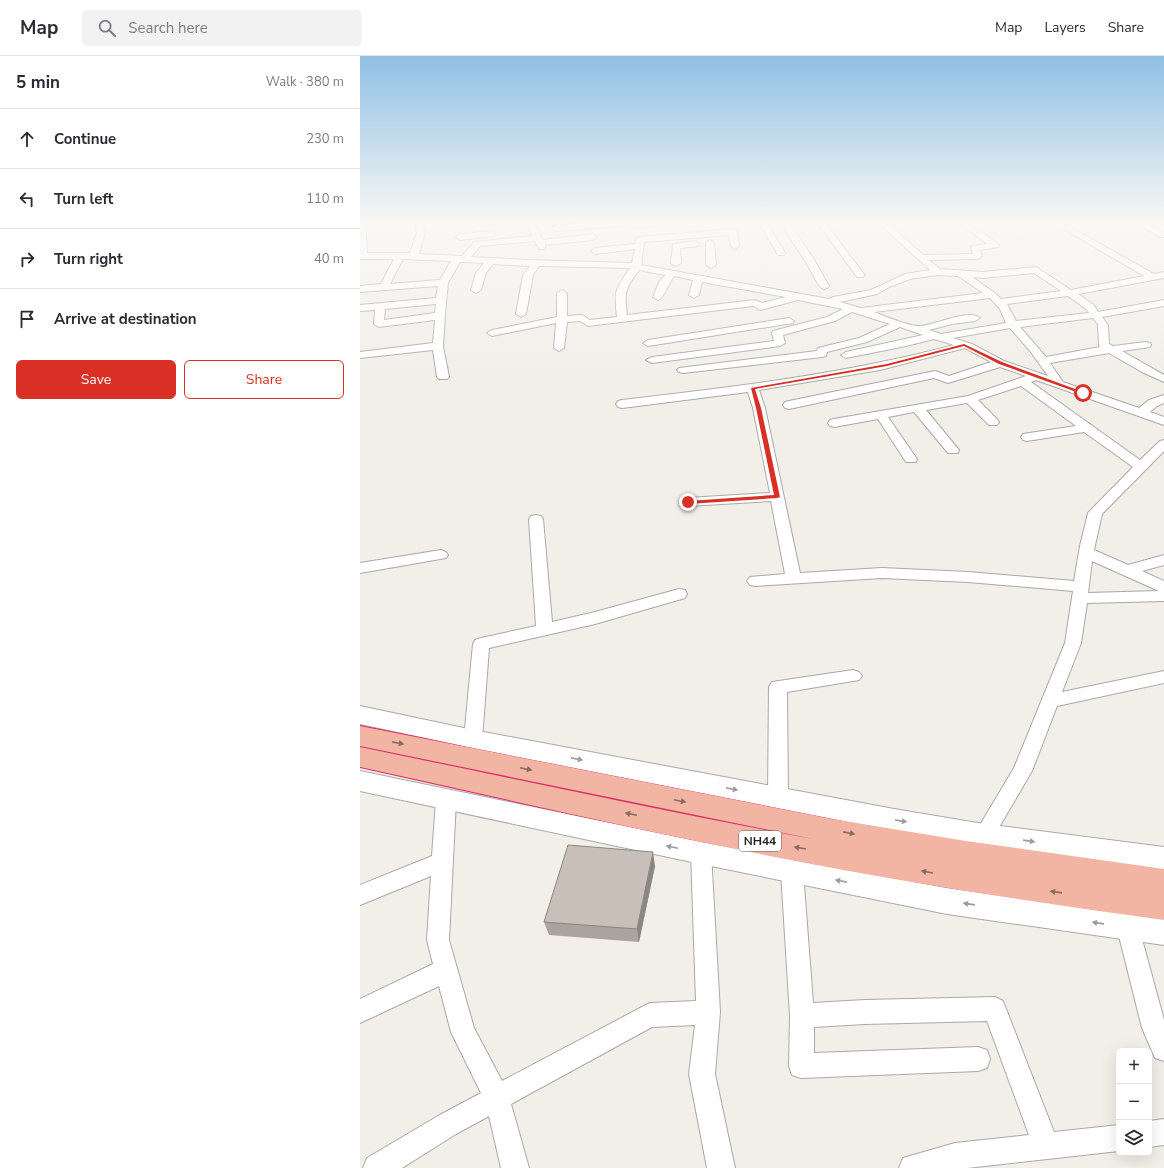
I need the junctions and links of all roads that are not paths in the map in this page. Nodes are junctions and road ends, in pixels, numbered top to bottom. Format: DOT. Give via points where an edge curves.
graph roads {
  1 [pos="391,273"];
  2 [pos="451,273"];
  3 [pos="481,273"];
  4 [pos="529,273"];
  5 [pos="632,273"];
  6 [pos="665,273"];
  7 [pos="817,273"];
  8 [pos="931,273"];
  9 [pos="959,273"];
  10 [pos="1005,273"];
  11 [pos="1040,273"];
  12 [pos="1145,273"];
  13 [pos="671,274"];
  14 [pos="1164,275"];
  15 [pos="1152,277"];
  16 [pos="698,279"];
  17 [pos="443,283"];
  18 [pos="824,286"];
  19 [pos="384,287"];
  20 [pos="360,289"];
  21 [pos="476,290"];
  22 [pos="562,293"];
  23 [pos="1069,293"];
  24 [pos="694,295"];
  25 [pos="658,297"];
  26 [pos="799,297"];
  27 [pos="996,298"];
  28 [pos="441,301"];
  29 [pos="824,301"];
  30 [pos="1164,303"];
  31 [pos="380,306"];
  32 [pos="360,308"];
  33 [pos="856,309"];
  34 [pos="521,314"];
  35 [pos="440,316"];
  36 [pos="1096,316"];
  37 [pos="975,318"];
  38 [pos="622,319"];
  39 [pos="831,319"];
  40 [pos="561,320"];
  41 [pos="899,324"];
  42 [pos="1012,325"];
  43 [pos="918,330"];
  44 [pos="492,333"];
  45 [pos="937,336"];
  46 [pos="648,343"];
  47 [pos="964,345"];
  48 [pos="1146,345"];
  49 [pos="438,346"];
  50 [pos="560,348"];
  51 [pos="1111,349"];
  52 [pos="360,355"];
  53 [pos="846,355"];
  54 [pos="652,360"];
  55 [pos="1043,361"];
  56 [pos="1000,363"];
  57 [pos="1164,367"];
  58 [pos="683,370"];
  59 [pos="1146,370"];
  60 [pos="1035,376"];
  61 [pos="443,377"];
  62 [pos="1164,379"];
  63 [pos="1023,382"];
  64 [pos="1060,384"];
  65 [pos="752,388"];
  66 [pos="970,398"];
  67 [pos="1164,399"];
  68 [pos="622,404"];
  69 [pos="789,405"];
  70 [pos="917,408"];
  71 [pos="1141,413"];
  72 [pos="881,415"];
  73 [pos="1164,421"];
  74 [pos="993,422"];
  75 [pos="834,424"];
  76 [pos="1085,428"];
  77 [pos="1026,437"];
  78 [pos="1164,444"];
  79 [pos="953,450"];
  80 [pos="911,459"];
  81 [pos="1141,467"];
  82 [pos="777,497"];
  83 [pos="688,502"];
  84 [pos="536,519"];
  85 [pos="1087,553"];
  86 [pos="440,555"];
  87 [pos="1164,560"];
  88 [pos="360,568"];
  89 [pos="1126,571"];
  90 [pos="794,579"];
  91 [pos="756,581"];
  92 [pos="1164,588"];
  93 [pos="1080,593"];
  94 [pos="679,594"];
  95 [pos="1164,596"];
  96 [pos="544,630"];
  97 [pos="853,676"];
  98 [pos="1164,677"];
  99 [pos="1050,701"];
  100 [pos="360,715"];
  101 [pos="360,736"];
  102 [pos="473,739"];
  103 [pos="360,757"];
  104 [pos="360,781"];
  105 [pos="778,798"];
  106 [pos="446,800"];
  107 [pos="984,835"];
  108 [pos="701,853"];
  109 [pos="1164,859"];
  110 [pos="442,862"];
  111 [pos="792,872"];
  112 [pos="1164,882"];
  113 [pos="360,895"];
  114 [pos="1164,906"];
  115 [pos="1128,928"];
  116 [pos="1164,932"];
  117 [pos="446,970"];
  118 [pos="360,1011"];
  119 [pos="708,1012"];
  120 [pos="802,1016"];
  121 [pos="1164,1049"];
  122 [pos="978,1059"];
  123 [pos="497,1098"];
  124 [pos="1164,1132"];
  125 [pos="1152,1134"];
  126 [pos="1116,1138"];
  127 [pos="1046,1146"];
  128 [pos="377,1168"];
  129 [pos="515,1168"];
  130 [pos="721,1168"];
  131 [pos="913,1168"];
  1 -- 19 [label="street"];
  2 -- 17 [label="street"];
  3 -- 21 [label="street"];
  4 -- 34 [label="street"];
  5 -- 38 [label="street" via="622,287"];
  6 -- 13 [label="street"];
  7 -- 18 [label="street"];
  8 -- 29 [label="street" via="908,276 874,292"];
  9 -- 10 [label="street" via="983,275"];
  9 -- 27 [label="street"];
  11 -- 23 [label="street"];
  12 -- 15 [label="street"];
  13 -- 16 [label="street"];
  13 -- 25 [label="street" via="664,282"];
  14 -- 15 [label="street"];
  15 -- 23 [label="street"];
  16 -- 24 [label="street"];
  16 -- 26 [label="street"];
  17 -- 19 [label="street"];
  17 -- 28 [label="street"];
  19 -- 20 [label="street"];
  22 -- 40 [label="street" via="564,310"];
  23 -- 27 [label="street"];
  23 -- 36 [label="street" via="1090,307"];
  26 -- 29 [label="street"];
  26 -- 38 [label="street" via="760,307 755,303"];
  27 -- 33 [label="street"];
  27 -- 42 [label="street" via="1005,308"];
  28 -- 31 [label="street"];
  28 -- 35 [label="street"];
  29 -- 33 [label="street"];
  30 -- 36 [label="street"];
  31 -- 32 [label="street"];
  31 -- 35 [label="street" via="379,324"];
  33 -- 39 [label="street"];
  33 -- 41 [label="street"];
  35 -- 49 [label="street"];
  36 -- 42 [label="street"];
  36 -- 51 [label="street" via="1103,325 1104,345"];
  37 -- 43 [label="street"];
  38 -- 40 [label="street" via="588,323 582,318"];
  39 -- 46 [label="street" via="816,316 767,326"];
  39 -- 54 [label="street" via="776,333 780,343"];
  40 -- 44 [label="street"];
  40 -- 50 [label="street"];
  41 -- 43 [label="street"];
  41 -- 58 [label="street" via="863,340 822,350 822,354"];
  42 -- 45 [label="street"];
  42 -- 55 [label="street"];
  43 -- 45 [label="street"];
  45 -- 47 [label="street"];
  45 -- 53 [label="street"];
  47 -- 56 [label="street"];
  47 -- 65 [label="street" via="887,365"];
  48 -- 51 [label="street"];
  49 -- 52 [label="street"];
  49 -- 61 [label="street"];
  51 -- 55 [label="street"];
  51 -- 59 [label="street"];
  55 -- 64 [label="street"];
  56 -- 60 [label="street"];
  56 -- 69 [label="street" via="948,380 936,374"];
  57 -- 59 [label="street"];
  59 -- 62 [label="street"];
  60 -- 63 [label="street"];
  60 -- 64 [label="street"];
  63 -- 66 [label="street"];
  63 -- 76 [label="street"];
  64 -- 71 [label="street"];
  65 -- 68 [label="street"];
  65 -- 82 [label="street" via="759,408"];
  66 -- 70 [label="street"];
  66 -- 74 [label="street"];
  67 -- 71 [label="street" via="1153,403"];
  70 -- 72 [label="street"];
  70 -- 79 [label="street"];
  71 -- 73 [label="street"];
  72 -- 75 [label="street"];
  72 -- 80 [label="street"];
  76 -- 77 [label="street"];
  76 -- 81 [label="street"];
  78 -- 81 [label="street"];
  81 -- 85 [label="street" via="1095,513"];
  82 -- 83 [label="street"];
  82 -- 90 [label="street"];
  84 -- 96 [label="street"];
  85 -- 89 [label="street"];
  85 -- 93 [label="street"];
  86 -- 88 [label="street"];
  87 -- 89 [label="street"];
  89 -- 92 [label="street"];
  90 -- 91 [label="street"];
  90 -- 93 [label="street" via="882,573 968,577"];
  93 -- 95 [label="street"];
  93 -- 99 [label="street" via="1073,643"];
  94 -- 96 [label="street"];
  96 -- 102 [label="street" via="481,644"];
  97 -- 105 [label="street" via="778,687"];
  98 -- 99 [label="street"];
  99 -- 107 [label="street" via="1022,771"];
  100 -- 102 [label="street"];
  101 -- 112 [label="highway, NH44, one-way" via="688,803 901,843"];
  102 -- 105 [label="street, one-way"];
  114 -- 103 [label="highway, NH44, one-way" via="986,881 763,842"];
  104 -- 106 [label="street"];
  105 -- 107 [label="street, one-way"];
  108 -- 106 [label="street, one-way"];
  106 -- 110 [label="street"];
  107 -- 109 [label="street, one-way"];
  108 -- 111 [label="street"];
  108 -- 119 [label="street"];
  110 -- 113 [label="street"];
  110 -- 117 [label="street" via="438,940"];
  115 -- 111 [label="street, one-way" via="947,901"];
  111 -- 120 [label="street"];
  115 -- 116 [label="street"];
  115 -- 121 [label="street" via="1154,1028"];
  117 -- 118 [label="street"];
  117 -- 123 [label="street" via="463,1032"];
  119 -- 123 [label="street" via="650,1015"];
  119 -- 130 [label="street" via="702,1074"];
  120 -- 122 [label="street" via="801,1066"];
  120 -- 127 [label="street" via="995,1009"];
  123 -- 128 [label="street"];
  123 -- 129 [label="street"];
  124 -- 125 [label="street"];
  126 -- 127 [label="street"];
  127 -- 131 [label="street" via="955,1156"];
}
